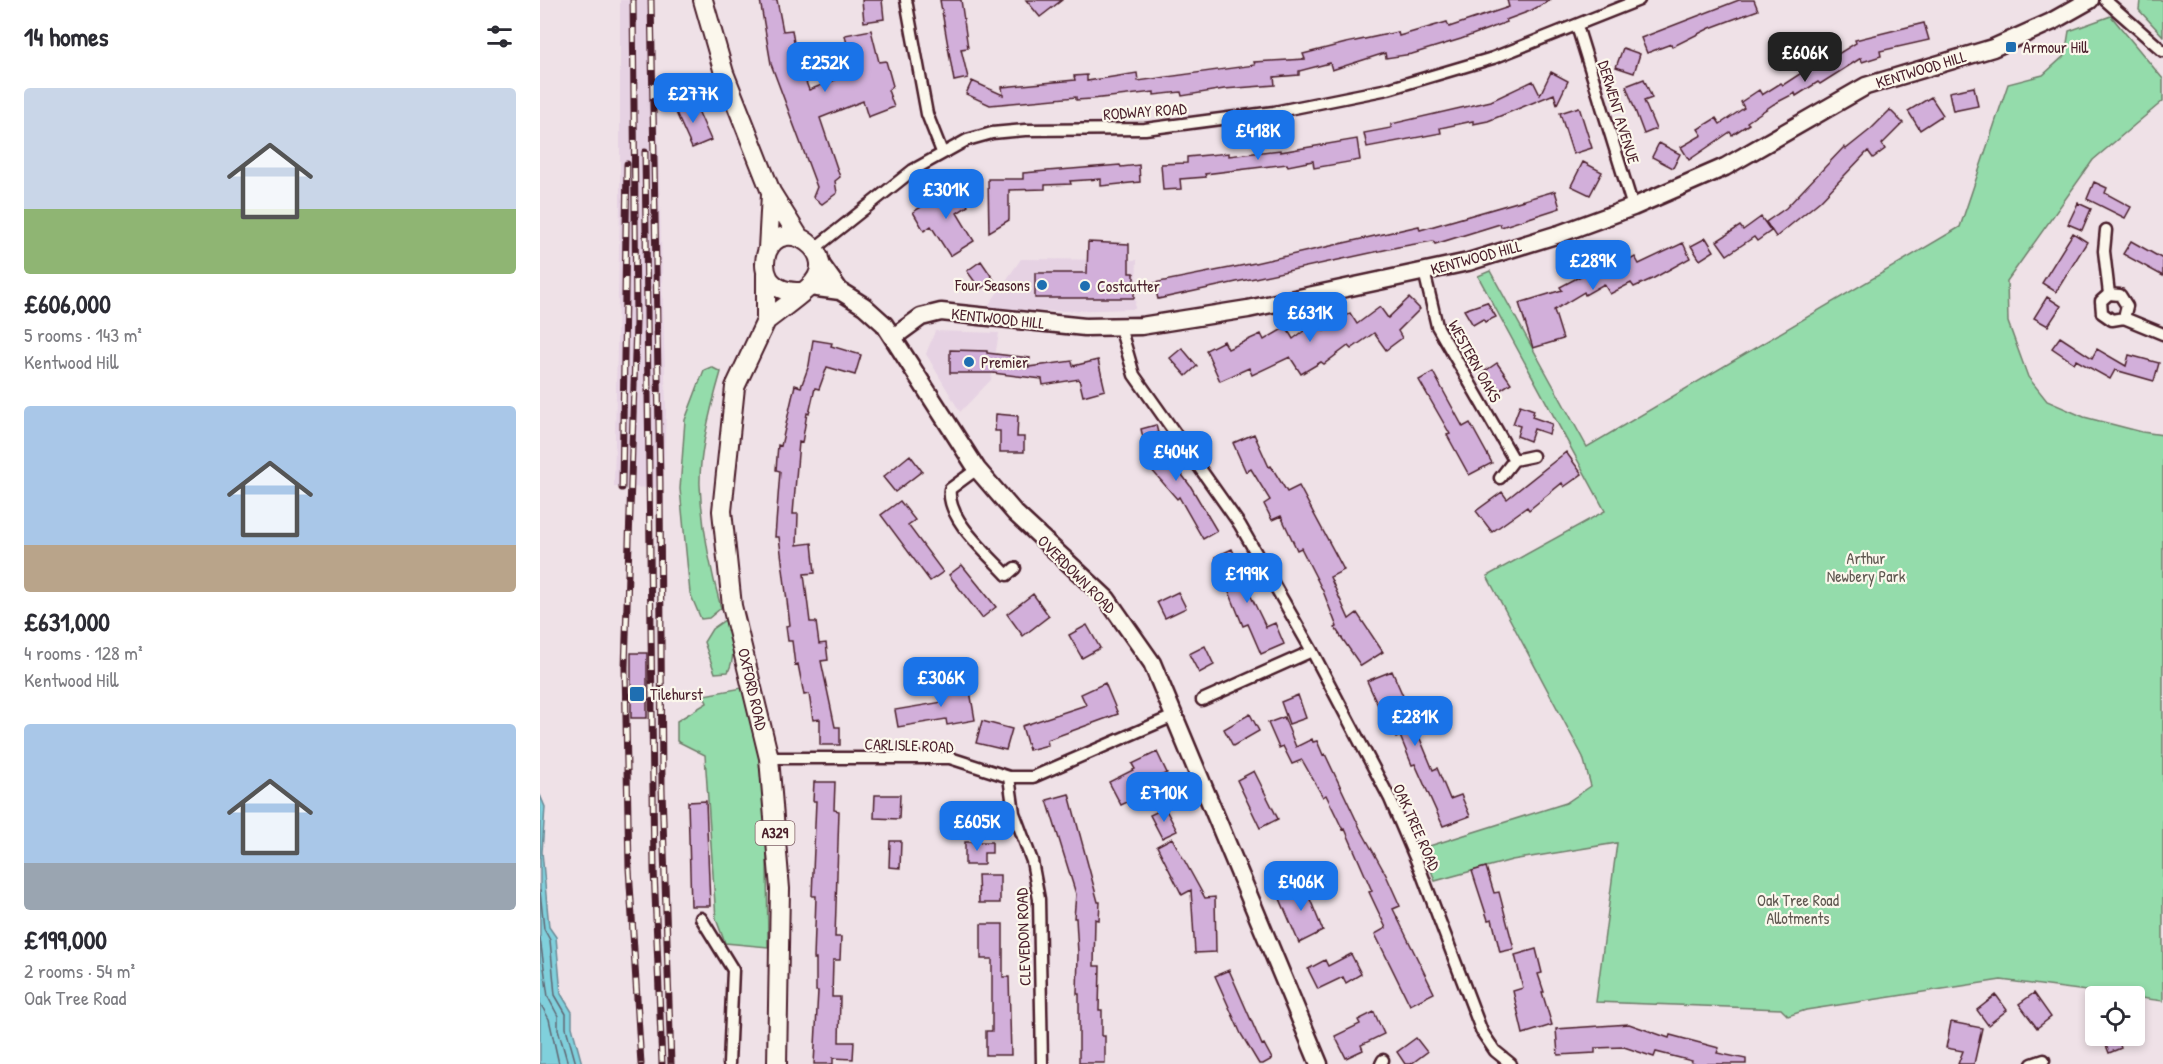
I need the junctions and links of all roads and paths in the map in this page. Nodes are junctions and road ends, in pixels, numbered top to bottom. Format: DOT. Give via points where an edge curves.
graph roads {
  1 [pos="703,0"];
  2 [pos="906,0"];
  3 [pos="1639,0"];
  4 [pos="2105,0"];
  5 [pos="2084,2"];
  6 [pos="1577,26"];
  7 [pos="2163,51"];
  8 [pos="942,152"];
  9 [pos="771,192"];
  10 [pos="1633,207"];
  11 [pos="2106,230"];
  12 [pos="799,237"];
  13 [pos="768,249"];
  14 [pos="817,256"];
  15 [pos="1424,271"];
  16 [pos="766,274"];
  17 [pos="805,290"];
  18 [pos="840,291"];
  19 [pos="2109,294"];
  20 [pos="2124,318"];
  21 [pos="766,321"];
  22 [pos="1120,327"];
  23 [pos="2163,334"];
  24 [pos="895,336"];
  25 [pos="1533,456"];
  26 [pos="1514,460"];
  27 [pos="977,469"];
  28 [pos="1500,478"];
  29 [pos="1015,568"];
  30 [pos="1312,651"];
  31 [pos="1202,700"];
  32 [pos="1176,715"];
  33 [pos="769,758"];
  34 [pos="1009,777"];
  35 [pos="701,918"];
  36 [pos="2044,1060"];
  37 [pos="729,1064"];
  38 [pos="777,1064"];
  39 [pos="1042,1064"];
  40 [pos="1319,1064"];
  41 [pos="1511,1064"];
  42 [pos="2032,1064"];
  1 -- 9 [label="main road" via="724,73"];
  2 -- 8 [label="street" via="927,114"];
  3 -- 6 [label="street, RODWAY ROAD"];
  4 -- 7 [label="street"];
  5 -- 10 [label="street, KENTWOOD HILL" via="1993,48 1866,86 1725,167"];
  6 -- 8 [label="street, RODWAY ROAD" via="1493,58 1399,86 1286,110 1145,129 992,133"];
  6 -- 10 [label="street, DERWENT AVENUE"];
  8 -- 14 [label="street, RODWAY ROAD" via="869,204"];
  9 -- 12 [label="main road"];
  9 -- 13 [label="main road"];
  10 -- 15 [label="street, KENTWOOD HILL" via="1468,262"];
  11 -- 19 [label="street"];
  12 -- 13 [label="main road" via="781,238"];
  12 -- 14 [label="main road"];
  13 -- 16 [label="main road"];
  14 -- 17 [label="main road" via="818,277"];
  14 -- 18 [label="street, OVERDOWN ROAD"];
  15 -- 22 [label="street, KENTWOOD HILL" via="1248,309 1164,324"];
  15 -- 26 [label="street, WESTERN OAKS" via="1437,326"];
  16 -- 17 [label="main road" via="782,290"];
  16 -- 21 [label="main road, OXFORD ROAD / A329"];
  17 -- 18 [label="street, OVERDOWN ROAD"];
  17 -- 21 [label="main road, OXFORD ROAD / A329"];
  18 -- 24 [label="street, OVERDOWN ROAD" via="869,310"];
  19 -- 20 [label="street" via="2120,295 2127,306"];
  19 -- 20 [label="street" via="2101,301 2102,313 2112,320"];
  20 -- 23 [label="street"];
  21 -- 33 [label="main road, OXFORD ROAD / A329" via="735,387 722,511 732,606"];
  22 -- 24 [label="street, KENTWOOD HILL" via="940,312 921,317"];
  22 -- 30 [label="street, OAK TREE ROAD" via="1134,375 1240,525"];
  24 -- 27 [label="street, OVERDOWN ROAD"];
  25 -- 26 [label="street"];
  26 -- 28 [label="street"];
  27 -- 29 [label="street" via="950,489 948,501 953,514 1007,575"];
  27 -- 32 [label="street, OVERDOWN ROAD" via="1015,513 1107,599 1152,663"];
  30 -- 31 [label="street"];
  30 -- 41 [label="street, OAK TREE ROAD" via="1390,799 1482,1032"];
  32 -- 34 [label="street, CARLISLE ROAD" via="1033,777"];
  32 -- 40 [label="street, OVERDOWN ROAD"];
  33 -- 34 [label="street, CARLISLE ROAD" via="950,759"];
  33 -- 38 [label="main road, OXFORD ROAD / A329" via="780,889"];
  34 -- 39 [label="street, CLEVEDON ROAD" via="1014,813 1032,861 1039,898"];
  35 -- 37 [label="street" via="733,970"];
  36 -- 42 [label="street"];
}
